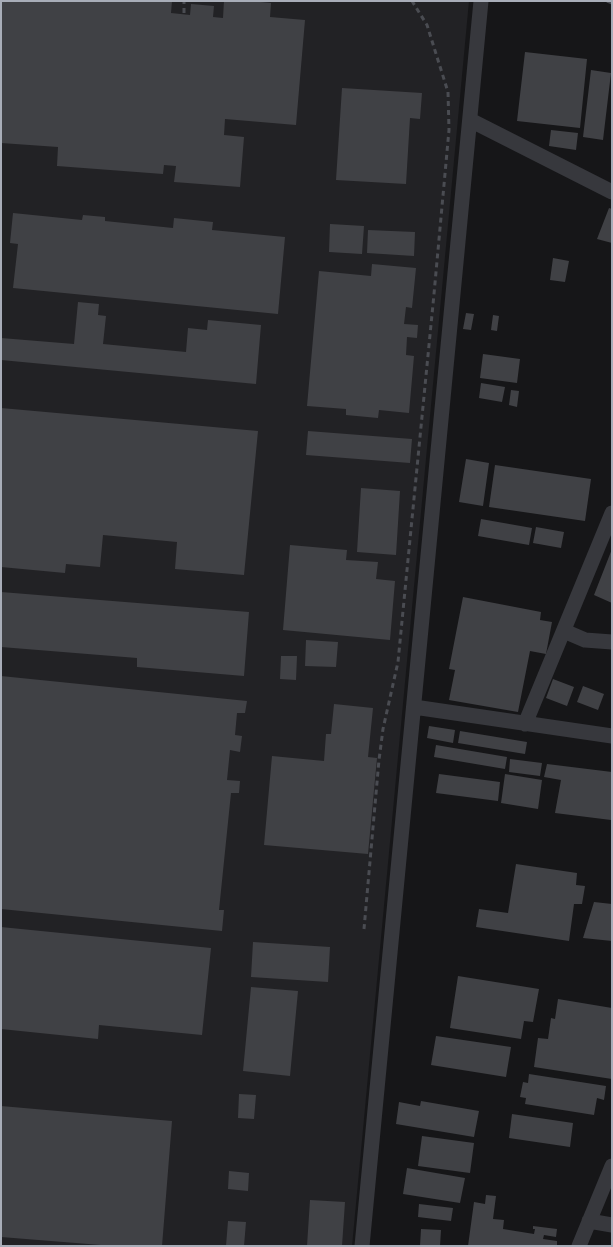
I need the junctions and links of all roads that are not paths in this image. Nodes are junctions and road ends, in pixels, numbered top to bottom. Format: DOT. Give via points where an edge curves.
graph roads {
  1 [pos="481,1"];
  2 [pos="470,120"];
  3 [pos="612,192"];
  4 [pos="612,514"];
  5 [pos="564,630"];
  6 [pos="612,642"];
  7 [pos="414,707"];
  8 [pos="525,724"];
  9 [pos="612,736"];
  10 [pos="612,1166"];
  11 [pos="589,1221"];
  12 [pos="612,1225"];
  13 [pos="362,1246"];
  14 [pos="579,1246"];
  1 -- 2 [label="street"];
  2 -- 3 [label="street"];
  2 -- 7 [label="street"];
  4 -- 5 [label="street"];
  5 -- 6 [label="street" via="585,640"];
  5 -- 8 [label="street"];
  7 -- 8 [label="street"];
  7 -- 13 [label="street"];
  8 -- 9 [label="street"];
  10 -- 11 [label="street"];
  11 -- 12 [label="street"];
  11 -- 14 [label="street"];
}
